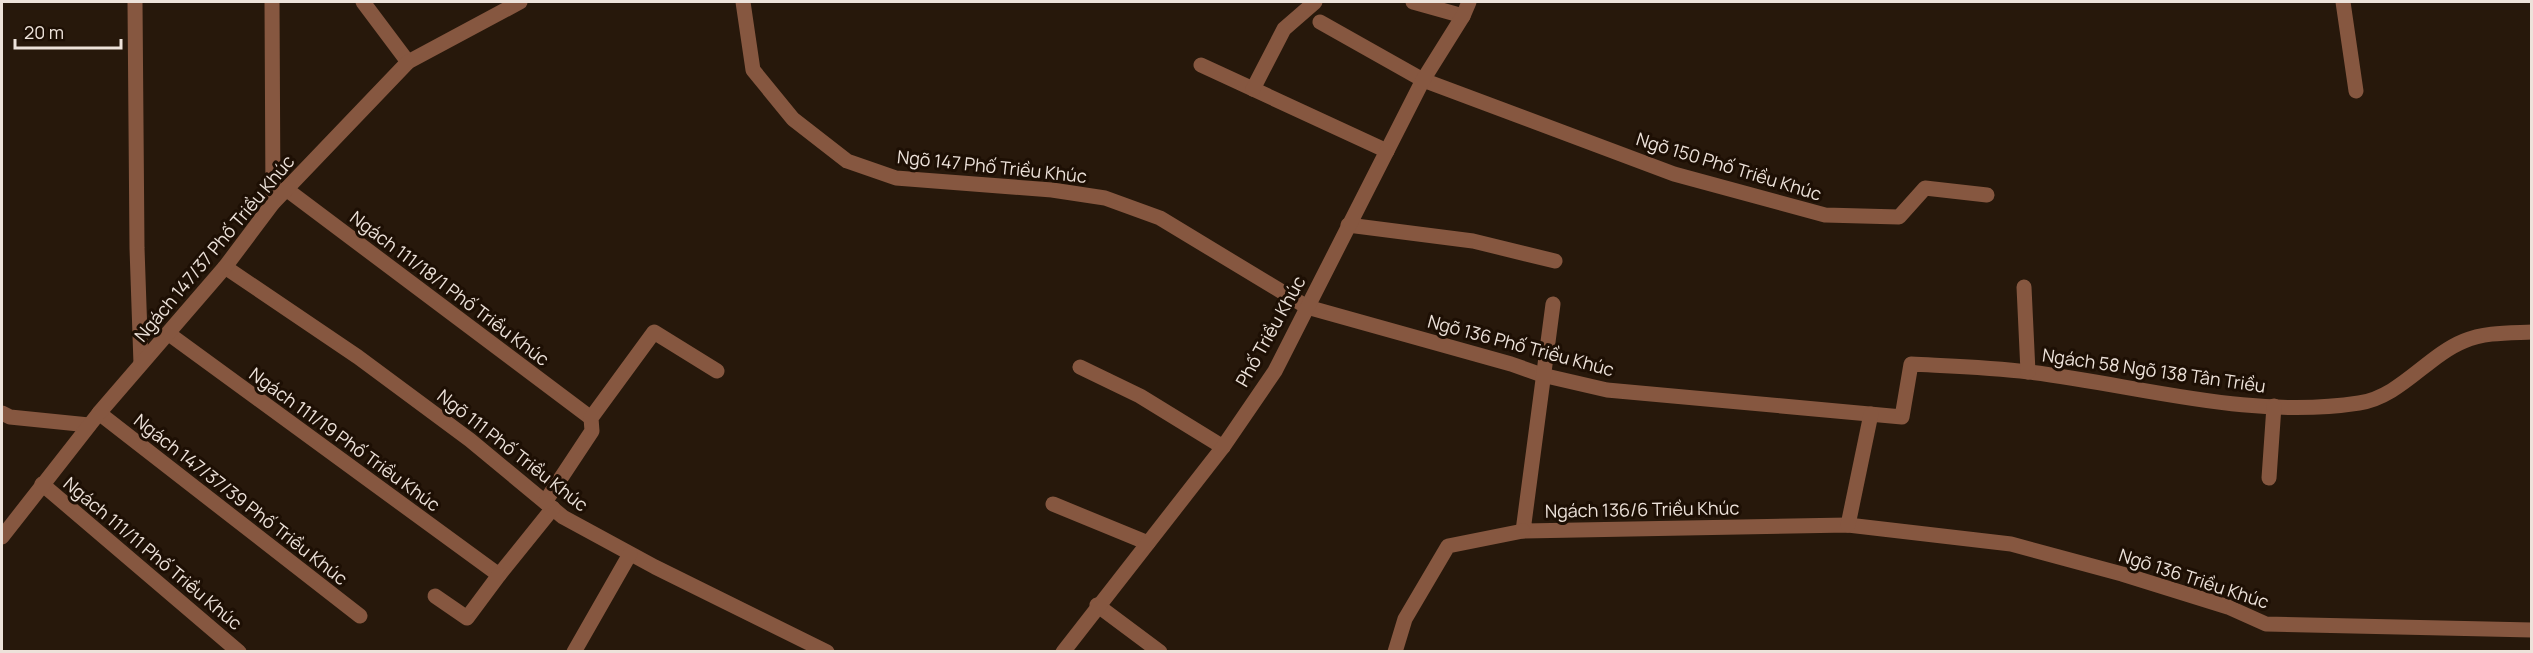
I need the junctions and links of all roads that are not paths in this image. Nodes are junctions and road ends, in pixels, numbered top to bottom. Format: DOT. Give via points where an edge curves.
graph roads {
  1 [pos="135,2"];
  2 [pos="272,2"];
  3 [pos="363,2"];
  4 [pos="520,2"];
  5 [pos="743,2"];
  6 [pos="1315,2"];
  7 [pos="1413,2"];
  8 [pos="2343,2"];
  9 [pos="1466,9"];
  10 [pos="1320,22"];
  11 [pos="408,62"];
  12 [pos="1201,65"];
  13 [pos="1423,80"];
  14 [pos="1253,88"];
  15 [pos="2355,91"];
  16 [pos="1388,150"];
  17 [pos="286,189"];
  18 [pos="1987,195"];
  19 [pos="273,203"];
  20 [pos="1348,225"];
  21 [pos="1555,261"];
  22 [pos="225,267"];
  23 [pos="2024,287"];
  24 [pos="1553,303"];
  25 [pos="1307,307"];
  26 [pos="2532,332"];
  27 [pos="169,334"];
  28 [pos="141,364"];
  29 [pos="1080,367"];
  30 [pos="717,371"];
  31 [pos="2028,372"];
  32 [pos="1542,375"];
  33 [pos="2274,406"];
  34 [pos="2,413"];
  35 [pos="1871,414"];
  36 [pos="591,418"];
  37 [pos="94,419"];
  38 [pos="1222,447"];
  39 [pos="2270,478"];
  40 [pos="42,484"];
  41 [pos="1053,504"];
  42 [pos="549,505"];
  43 [pos="1848,525"];
  44 [pos="1523,531"];
  45 [pos="2,537"];
  46 [pos="1148,543"];
  47 [pos="630,554"];
  48 [pos="499,575"];
  49 [pos="435,596"];
  50 [pos="1097,605"];
  51 [pos="360,616"];
  52 [pos="2532,630"];
  53 [pos="239,651"];
  54 [pos="574,651"];
  55 [pos="827,651"];
  56 [pos="1063,651"];
  57 [pos="1160,651"];
  58 [pos="1395,651"];
  1 -- 28 [label="street"];
  2 -- 19 [label="street"];
  3 -- 11 [label="street"];
  4 -- 11 [label="street, Ngách 147/37 Phố Triều Khúc"];
  5 -- 25 [label="street, Ngõ 147 Phố Triều Khúc" via="753,70 793,119 847,161 896,178 1105,198 1161,218"];
  6 -- 14 [label="street" via="1284,29"];
  7 -- 9 [label="street"];
  8 -- 15 [label="street"];
  9 -- 13 [label="street, Phố Triều Khúc"];
  10 -- 13 [label="street"];
  11 -- 17 [label="street, Ngách 147/37 Phố Triều Khúc"];
  12 -- 14 [label="street"];
  13 -- 16 [label="street, Phố Triều Khúc"];
  13 -- 18 [label="street, Ngõ 150 Phố Triều Khúc" via="1674,174 1825,214 1899,217 1925,188"];
  14 -- 16 [label="street"];
  16 -- 20 [label="street, Phố Triều Khúc"];
  17 -- 19 [label="street, Ngách 147/37 Phố Triều Khúc"];
  17 -- 36 [label="street, Ngách 111/18/1 Phố Triều Khúc"];
  19 -- 22 [label="street, Ngách 147/37 Phố Triều Khúc"];
  20 -- 21 [label="street" via="1473,241"];
  20 -- 25 [label="street, Phố Triều Khúc"];
  22 -- 27 [label="street, Ngách 147/37 Phố Triều Khúc"];
  22 -- 42 [label="street, Ngõ 111 Phố Triều Khúc" via="367,363"];
  23 -- 31 [label="street"];
  24 -- 32 [label="street, Ngách 136/6 Triều Khúc"];
  25 -- 32 [label="street, Ngõ 136 Phố Triều Khúc"];
  25 -- 38 [label="street, Phố Triều Khúc" via="1275,371"];
  26 -- 33 [label="street, Ngách 58 Ngõ 138 Tân Triều" via="2492,334 2464,341 2404,382 2361,403"];
  27 -- 28 [label="street, Ngách 147/37 Phố Triều Khúc"];
  27 -- 48 [label="street, Ngách 111/19 Phố Triều Khúc"];
  28 -- 37 [label="street, Ngách 147/37 Phố Triều Khúc"];
  29 -- 38 [label="street" via="1140,396"];
  30 -- 36 [label="street" via="654,332"];
  31 -- 33 [label="street, Ngách 58 Ngõ 138 Tân Triều"];
  31 -- 35 [label="street, Ngách 58 Ngõ 138 Tân Triều" via="1911,364 1902,417"];
  32 -- 35 [label="street, Ngõ 136 Phố Triều Khúc" via="1607,390"];
  32 -- 44 [label="street, Ngách 136/6 Triều Khúc"];
  33 -- 39 [label="street"];
  34 -- 37 [label="street" via="10,417"];
  35 -- 43 [label="street"];
  36 -- 42 [label="street" via="592,432"];
  37 -- 40 [label="street, Ngách 147/37 Phố Triều Khúc"];
  37 -- 51 [label="street, Ngách 147/37/39 Phố Triều Khúc"];
  38 -- 46 [label="street, Phố Triều Khúc"];
  40 -- 45 [label="street, Ngách 147/37 Phố Triều Khúc"];
  40 -- 53 [label="street, Ngách 111/11 Phố Triều Khúc"];
  41 -- 46 [label="street"];
  42 -- 47 [label="street, Ngõ 111 Phố Triều Khúc" via="562,517"];
  42 -- 48 [label="street"];
  43 -- 44 [label="street, Ngách 136/6 Triều Khúc"];
  43 -- 52 [label="street, Ngõ 136 Triều Khúc" via="2011,544 2228,606 2266,624"];
  44 -- 58 [label="street" via="1448,546 1405,619"];
  46 -- 50 [label="street, Phố Triều Khúc"];
  47 -- 54 [label="street"];
  47 -- 55 [label="street, Ngõ 111 Phố Triều Khúc"];
  48 -- 49 [label="street" via="467,618"];
  50 -- 56 [label="street, Phố Triều Khúc"];
  50 -- 57 [label="street"];
}
